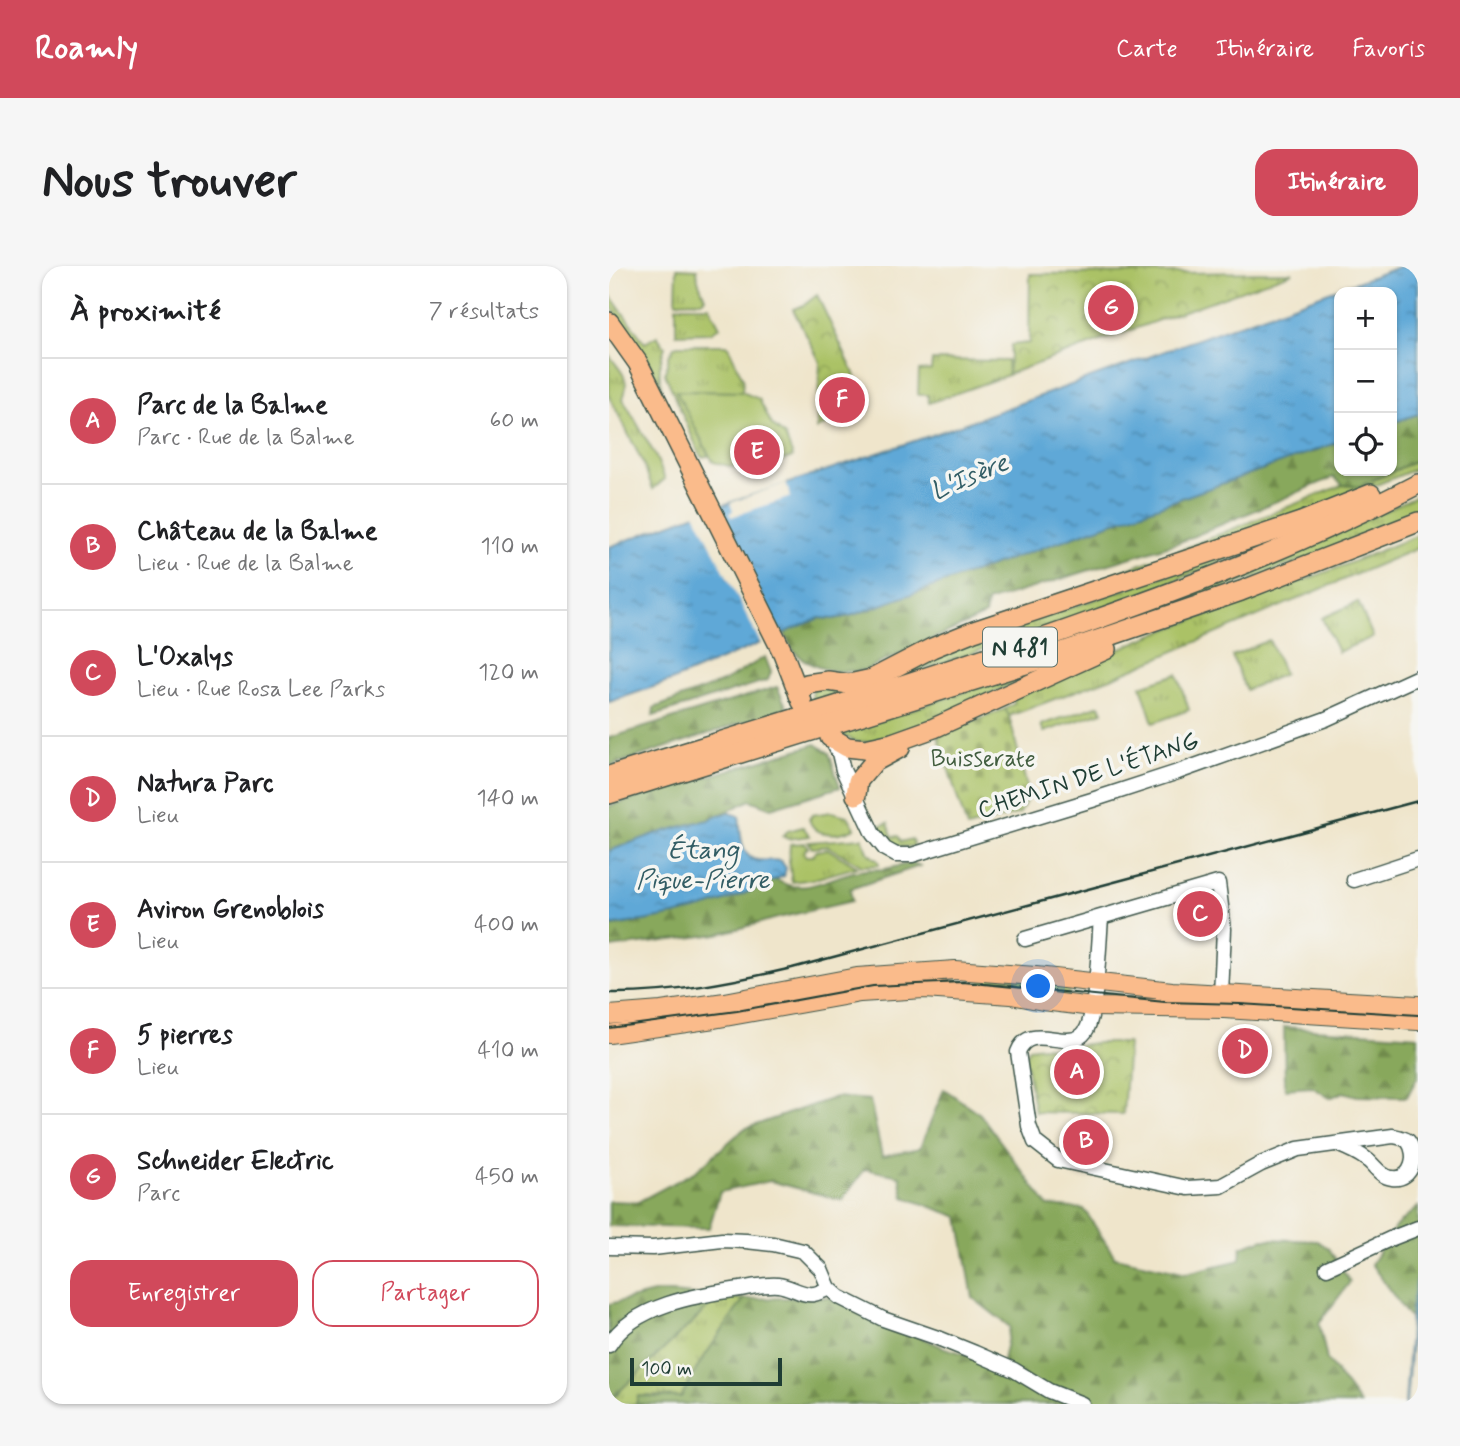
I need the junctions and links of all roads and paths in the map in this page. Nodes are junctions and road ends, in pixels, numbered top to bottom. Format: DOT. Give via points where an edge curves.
graph roads {
  1 [pos="609,322"];
  2 [pos="1418,475"];
  3 [pos="1418,484"];
  4 [pos="1412,526"];
  5 [pos="1322,561"];
  6 [pos="783,653"];
  7 [pos="1418,677"];
  8 [pos="828,681"];
  9 [pos="934,728"];
  10 [pos="830,737"];
  11 [pos="609,776"];
  12 [pos="609,794"];
  13 [pos="856,796"];
  14 [pos="1418,859"];
  15 [pos="1354,880"];
  16 [pos="1101,918"];
  17 [pos="1025,939"];
  18 [pos="1096,982"];
  19 [pos="1221,995"];
  20 [pos="1418,1005"];
  21 [pos="1093,1007"];
  22 [pos="609,1015"];
  23 [pos="1418,1021"];
  24 [pos="609,1034"];
  25 [pos="1337,1144"];
  26 [pos="1418,1228"];
  27 [pos="609,1247"];
  28 [pos="1327,1268"];
  29 [pos="829,1288"];
  30 [pos="609,1345"];
  31 [pos="1083,1404"];
  1 -- 6 [label="highway" via="638,363"];
  2 -- 8 [label="highway" via="1301,522 974,631 872,679 849,684"];
  3 -- 11 [label="highway, N 481" via="1282,549 1148,601 968,664"];
  4 -- 5 [label="highway, N 481"];
  5 -- 9 [label="highway" via="1065,667"];
  5 -- 12 [label="highway, N 481" via="1042,659"];
  6 -- 8 [label="highway"];
  6 -- 8 [label="highway" via="801,701 807,684"];
  7 -- 13 [label="street, CHEMIN DE L'ÉTANG" via="1326,719 1178,772 912,855 885,849"];
  9 -- 10 [label="highway" via="865,749 847,747"];
  9 -- 13 [label="highway" via="874,762 858,780"];
  10 -- 13 [label="street, CHEMIN DE L'ÉTANG"];
  14 -- 15 [label="street"];
  16 -- 17 [label="street"];
  16 -- 18 [label="street"];
  16 -- 19 [label="street" via="1218,883 1224,929"];
  18 -- 19 [label="main road"];
  18 -- 21 [label="street"];
  18 -- 22 [label="main road" via="917,971 857,976 725,1002"];
  19 -- 20 [label="main road"];
  21 -- 23 [label="main road" via="1223,1009"];
  21 -- 24 [label="main road" via="1011,995 891,990"];
  21 -- 25 [label="street" via="1080,1037 1034,1037 1021,1044 1018,1052 1029,1126 1035,1142 1058,1160 1188,1188 1221,1186 1298,1149"];
  25 -- 25 [label="street" via="1390,1178 1405,1176 1416,1160 1410,1142 1393,1136"];
  26 -- 28 [label="street"];
  27 -- 29 [label="street" via="653,1248 722,1240 773,1244 803,1251 821,1269"];
  29 -- 30 [label="street" via="813,1294 764,1285 669,1303 635,1319"];
  29 -- 31 [label="street" via="883,1319 975,1353"];
}
